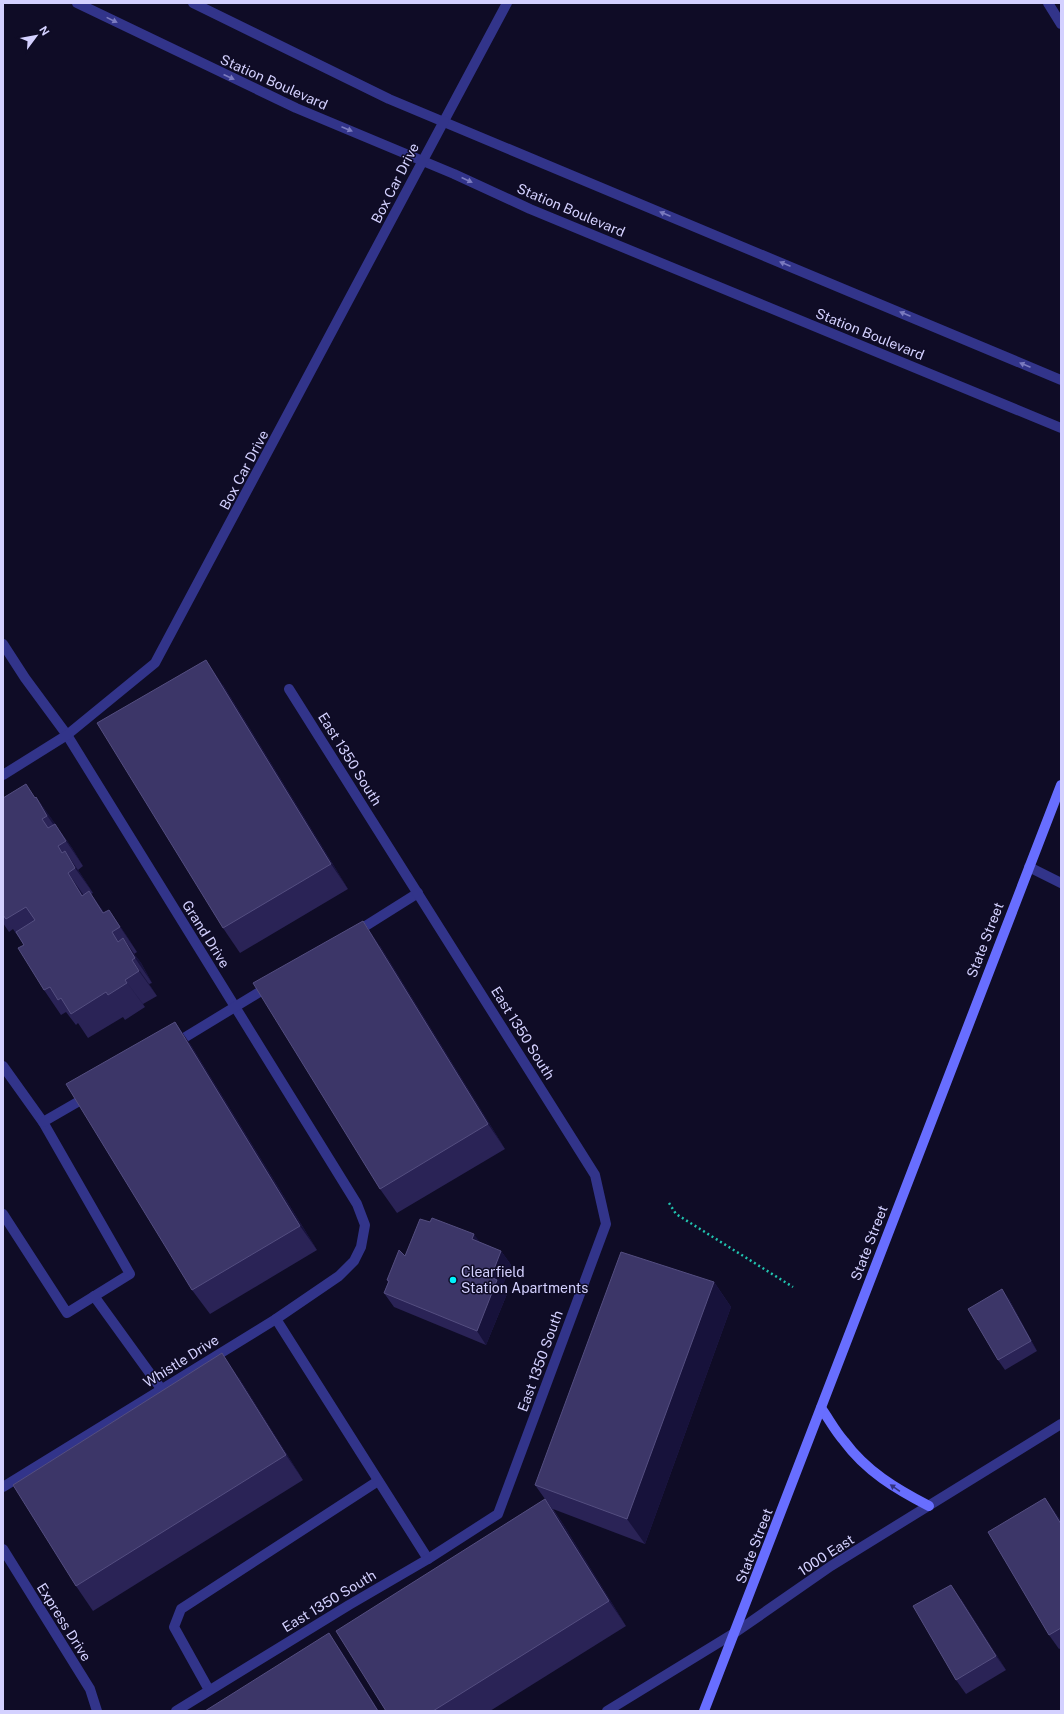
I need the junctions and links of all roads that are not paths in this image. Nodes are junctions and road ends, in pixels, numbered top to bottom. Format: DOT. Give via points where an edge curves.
graph roads {
  1 [pos="76,3"];
  2 [pos="193,3"];
  3 [pos="507,3"];
  4 [pos="1048,3"];
  5 [pos="1061,24"];
  6 [pos="444,121"];
  7 [pos="422,160"];
  8 [pos="1061,380"];
  9 [pos="1061,428"];
  10 [pos="3,644"];
  11 [pos="289,689"];
  12 [pos="67,735"];
  13 [pos="3,775"];
  14 [pos="1061,785"];
  15 [pos="1029,867"];
  16 [pos="1061,883"];
  17 [pos="418,893"];
  18 [pos="350,935"];
  19 [pos="283,978"];
  20 [pos="235,1007"];
  21 [pos="162,1051"];
  22 [pos="3,1066"];
  23 [pos="96,1091"];
  24 [pos="43,1122"];
  25 [pos="3,1214"];
  26 [pos="361,1247"];
  27 [pos="94,1296"];
  28 [pos="276,1319"];
  29 [pos="162,1390"];
  30 [pos="821,1408"];
  31 [pos="1061,1424"];
  32 [pos="378,1481"];
  33 [pos="3,1487"];
  34 [pos="929,1506"];
  35 [pos="3,1549"];
  36 [pos="428,1559"];
  37 [pos="736,1632"];
  38 [pos="209,1690"];
  39 [pos="97,1711"];
  40 [pos="176,1711"];
  41 [pos="607,1711"];
  42 [pos="704,1711"];
  1 -- 7 [label="street, Station Boulevard, one-way" via="296,108"];
  2 -- 6 [label="street" via="389,99"];
  3 -- 6 [label="street, Box Car Drive"];
  4 -- 5 [label="street"];
  6 -- 7 [label="street, Box Car Drive"];
  8 -- 6 [label="street, one-way"];
  7 -- 9 [label="street, Station Boulevard, one-way" via="530,208"];
  7 -- 12 [label="street, Box Car Drive" via="155,663"];
  10 -- 12 [label="street, Grand Drive"];
  11 -- 17 [label="street, East 1350 South"];
  12 -- 13 [label="street, Box Car Drive"];
  12 -- 20 [label="street, Grand Drive"];
  14 -- 15 [label="main road, State Street"];
  15 -- 16 [label="street"];
  15 -- 30 [label="main road, State Street"];
  17 -- 18 [label="street"];
  17 -- 36 [label="street, East 1350 South" via="595,1175 606,1224 498,1514"];
  19 -- 20 [label="street"];
  20 -- 21 [label="street"];
  20 -- 26 [label="street, Grand Drive" via="358,1204 365,1225"];
  22 -- 24 [label="street"];
  23 -- 24 [label="street"];
  24 -- 27 [label="street" via="130,1274"];
  25 -- 27 [label="street" via="67,1313"];
  26 -- 28 [label="street, Whistle Drive" via="354,1261 339,1276"];
  27 -- 29 [label="street"];
  28 -- 29 [label="street, Whistle Drive"];
  28 -- 32 [label="street"];
  29 -- 33 [label="street, Whistle Drive"];
  34 -- 30 [label="main road, one-way" via="872,1472 844,1442"];
  30 -- 37 [label="main road, State Street"];
  31 -- 34 [label="street, 1000 East"];
  32 -- 36 [label="street"];
  32 -- 38 [label="street" via="181,1609 174,1627"];
  34 -- 37 [label="street, 1000 East" via="831,1566"];
  35 -- 39 [label="street, Express Drive" via="90,1689"];
  36 -- 38 [label="street, East 1350 South"];
  37 -- 41 [label="street, 1000 East"];
  37 -- 42 [label="main road, State Street"];
  38 -- 40 [label="street, East 1350 South"];
}
